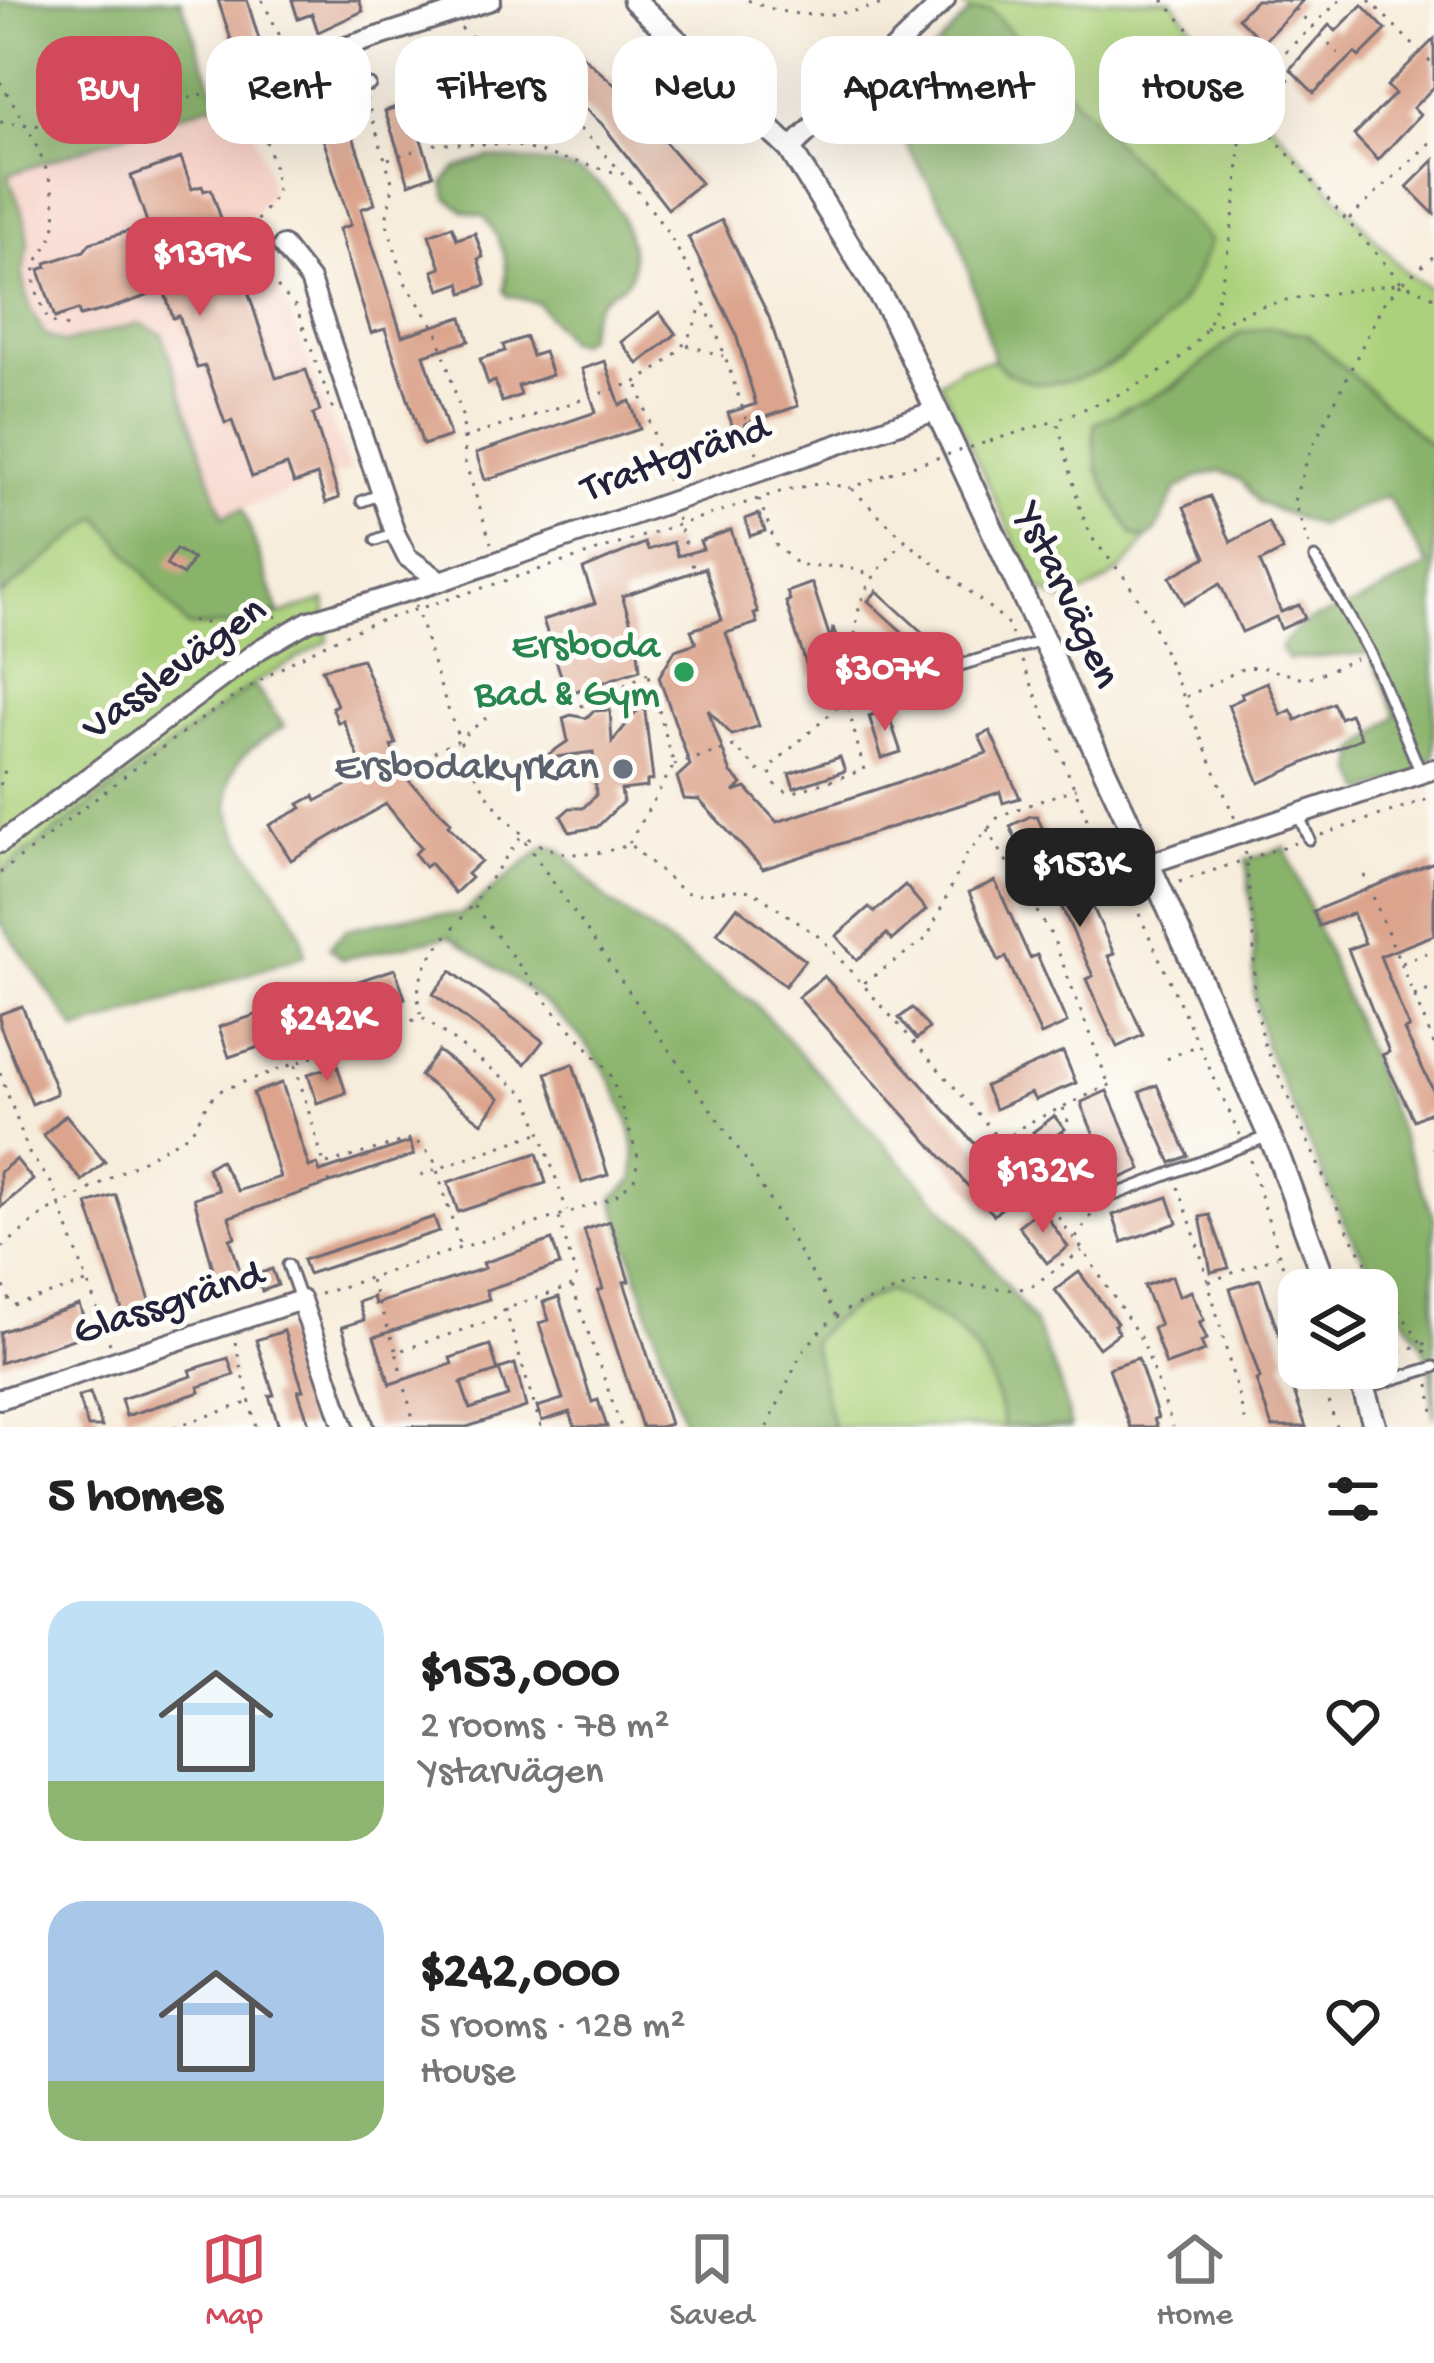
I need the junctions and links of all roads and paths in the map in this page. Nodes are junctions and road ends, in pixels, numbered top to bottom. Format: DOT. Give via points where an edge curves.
graph roads {
  1 [pos="262,0"];
  2 [pos="491,0"];
  3 [pos="634,0"];
  4 [pos="748,0"];
  5 [pos="896,0"];
  6 [pos="945,0"];
  7 [pos="1163,0"];
  8 [pos="1287,0"];
  9 [pos="1340,0"];
  10 [pos="1369,0"];
  11 [pos="445,15"];
  12 [pos="1312,26"];
  13 [pos="280,36"];
  14 [pos="1191,36"];
  15 [pos="371,40"];
  16 [pos="1285,52"];
  17 [pos="1338,52"];
  18 [pos="1434,66"];
  19 [pos="1285,76"];
  20 [pos="0,82"];
  21 [pos="1295,86"];
  22 [pos="206,92"];
  23 [pos="371,104"];
  24 [pos="0,122"];
  25 [pos="28,126"];
  26 [pos="1434,139"];
  27 [pos="1236,144"];
  28 [pos="1279,144"];
  29 [pos="790,149"];
  30 [pos="386,160"];
  31 [pos="621,172"];
  32 [pos="1347,220"];
  33 [pos="283,246"];
  34 [pos="1434,256"];
  35 [pos="1402,283"];
  36 [pos="1434,297"];
  37 [pos="701,301"];
  38 [pos="68,327"];
  39 [pos="1206,330"];
  40 [pos="687,345"];
  41 [pos="725,356"];
  42 [pos="636,382"];
  43 [pos="935,411"];
  44 [pos="1057,420"];
  45 [pos="464,438"];
  46 [pos="762,470"];
  47 [pos="382,494"];
  48 [pos="742,494"];
  49 [pos="674,499"];
  50 [pos="759,499"];
  51 [pos="362,501"];
  52 [pos="746,503"];
  53 [pos="679,524"];
  54 [pos="1315,558"];
  55 [pos="497,562"];
  56 [pos="695,573"];
  57 [pos="872,574"];
  58 [pos="1341,576"];
  59 [pos="441,581"];
  60 [pos="1329,583"];
  61 [pos="414,600"];
  62 [pos="1042,641"];
  63 [pos="1370,653"];
  64 [pos="849,698"];
  65 [pos="1184,698"];
  66 [pos="556,705"];
  67 [pos="486,718"];
  68 [pos="458,741"];
  69 [pos="434,752"];
  70 [pos="674,765"];
  71 [pos="5,770"];
  72 [pos="1428,771"];
  73 [pos="770,774"];
  74 [pos="0,785"];
  75 [pos="1078,788"];
  76 [pos="1298,814"];
  77 [pos="987,830"];
  78 [pos="1241,834"];
  79 [pos="521,836"];
  80 [pos="1309,839"];
  81 [pos="0,844"];
  82 [pos="628,844"];
  83 [pos="1148,863"];
  84 [pos="0,873"];
  85 [pos="1364,875"];
  86 [pos="1133,902"];
  87 [pos="473,904"];
  88 [pos="1434,950"];
  89 [pos="1401,964"];
  90 [pos="864,983"];
  91 [pos="1434,988"];
  92 [pos="1414,996"];
  93 [pos="422,1018"];
  94 [pos="1434,1043"];
  95 [pos="1197,1045"];
  96 [pos="1167,1059"];
  97 [pos="295,1064"];
  98 [pos="0,1073"];
  99 [pos="1116,1082"];
  100 [pos="1109,1085"];
  101 [pos="1063,1106"];
  102 [pos="1069,1124"];
  103 [pos="540,1132"];
  104 [pos="1269,1136"];
  105 [pos="1001,1143"];
  106 [pos="1245,1146"];
  107 [pos="327,1164"];
  108 [pos="436,1170"];
  109 [pos="1172,1172"];
  110 [pos="421,1175"];
  111 [pos="330,1184"];
  112 [pos="1101,1200"];
  113 [pos="60,1206"];
  114 [pos="567,1212"];
  115 [pos="558,1216"];
  116 [pos="1075,1239"];
  117 [pos="461,1248"];
  118 [pos="0,1249"];
  119 [pos="1083,1250"];
  120 [pos="1277,1256"];
  121 [pos="288,1265"];
  122 [pos="1282,1269"];
  123 [pos="1320,1269"];
  124 [pos="0,1275"];
  125 [pos="370,1278"];
  126 [pos="87,1282"];
  127 [pos="1207,1283"];
  128 [pos="572,1286"];
  129 [pos="301,1300"];
  130 [pos="506,1309"];
  131 [pos="837,1317"];
  132 [pos="229,1324"];
  133 [pos="1434,1341"];
  134 [pos="1422,1344"];
  135 [pos="1398,1351"];
  136 [pos="396,1352"];
  137 [pos="116,1361"];
  138 [pos="1432,1368"];
  139 [pos="1398,1373"];
  140 [pos="1324,1389"];
  141 [pos="1364,1389"];
  142 [pos="0,1399"];
  143 [pos="249,1402"];
  144 [pos="1434,1418"];
  145 [pos="174,1427"];
  146 [pos="256,1427"];
  147 [pos="344,1427"];
  148 [pos="415,1427"];
  149 [pos="542,1427"];
  150 [pos="621,1427"];
  151 [pos="767,1427"];
  152 [pos="1173,1427"];
  153 [pos="1247,1427"];
  154 [pos="1337,1427"];
  155 [pos="1375,1427"];
  1 -- 13 [label="path"];
  2 -- 11 [label="street"];
  3 -- 29 [label="street, Ystarvägen"];
  4 -- 5 [label="path" via="799,16 850,15"];
  6 -- 29 [label="street"];
  7 -- 14 [label="path"];
  8 -- 12 [label="path"];
  9 -- 12 [label="path"];
  10 -- 18 [label="path"];
  11 -- 15 [label="street"];
  11 -- 31 [label="path" via="563,111"];
  12 -- 16 [label="path"];
  12 -- 17 [label="path"];
  19 -- 21 [label="path"];
  20 -- 25 [label="path"];
  22 -- 25 [label="path" via="116,119"];
  23 -- 30 [label="path"];
  24 -- 25 [label="path"];
  25 -- 38 [label="path" via="56,226 33,279 48,321"];
  26 -- 32 [label="path"];
  27 -- 39 [label="path" via="1233,228"];
  28 -- 32 [label="path"];
  29 -- 43 [label="street, Ystarvägen" via="892,315"];
  30 -- 31 [label="path" via="436,144 510,144"];
  30 -- 45 [label="path" via="393,185 386,221 406,284 437,331"];
  31 -- 37 [label="path" via="671,240"];
  32 -- 35 [label="path"];
  33 -- 47 [label="street" via="310,280"];
  34 -- 35 [label="path"];
  35 -- 36 [label="path"];
  35 -- 39 [label="path" via="1291,299"];
  35 -- 54 [label="path" via="1383,304 1299,485 1294,501"];
  37 -- 40 [label="path"];
  37 -- 41 [label="path"];
  39 -- 44 [label="path" via="1138,384"];
  40 -- 41 [label="path"];
  40 -- 42 [label="path"];
  41 -- 46 [label="path"];
  42 -- 45 [label="path"];
  42 -- 49 [label="path"];
  43 -- 46 [label="street, Trattgränd"];
  43 -- 62 [label="street, Ystarvägen"];
  44 -- 50 [label="path, bridge" via="851,488 805,485"];
  44 -- 65 [label="path" via="1092,538 1139,597"];
  45 -- 55 [label="path"];
  46 -- 49 [label="street, Trattgränd"];
  47 -- 51 [label="lane"];
  47 -- 59 [label="street" via="385,536"];
  48 -- 52 [label="path"];
  49 -- 55 [label="street, Trattgränd"];
  50 -- 52 [label="path"];
  50 -- 57 [label="path" via="776,545 798,565"];
  52 -- 53 [label="path"];
  53 -- 56 [label="path"];
  53 -- 61 [label="path"];
  54 -- 60 [label="lane"];
  55 -- 59 [label="street, Trattgränd"];
  58 -- 60 [label="lane"];
  59 -- 61 [label="street, Trattgränd"];
  60 -- 63 [label="lane"];
  61 -- 68 [label="path"];
  61 -- 81 [label="street, Vasslevägen" via="310,620 260,649"];
  61 -- 84 [label="path" via="253,684"];
  62 -- 64 [label="lane"];
  62 -- 83 [label="street, Ystarvägen"];
  63 -- 65 [label="path" via="1313,677 1244,668"];
  63 -- 72 [label="lane"];
  65 -- 78 [label="path"];
  66 -- 70 [label="path" via="577,707 650,673"];
  67 -- 68 [label="path"];
  68 -- 69 [label="path"];
  68 -- 79 [label="path"];
  70 -- 73 [label="path" via="734,746"];
  70 -- 82 [label="path"];
  71 -- 74 [label="path"];
  72 -- 76 [label="street"];
  75 -- 77 [label="path" via="1012,808"];
  76 -- 78 [label="street"];
  76 -- 80 [label="lane"];
  77 -- 90 [label="path" via="927,938"];
  77 -- 100 [label="path" via="1053,938"];
  78 -- 83 [label="street"];
  78 -- 134 [label="path" via="1264,1042 1345,1225"];
  79 -- 82 [label="path" via="576,855"];
  79 -- 87 [label="path"];
  79 -- 131 [label="path" via="746,1160"];
  82 -- 90 [label="path" via="684,892 743,889 774,903"];
  83 -- 104 [label="street, Ystarvägen"];
  85 -- 89 [label="path"];
  86 -- 95 [label="path"];
  87 -- 93 [label="path" via="419,974"];
  87 -- 114 [label="path" via="610,1073 629,1121 634,1180 613,1198"];
  88 -- 89 [label="path"];
  89 -- 92 [label="path"];
  90 -- 105 [label="path"];
  91 -- 92 [label="path"];
  92 -- 94 [label="path"];
  93 -- 97 [label="path"];
  93 -- 103 [label="path" via="529,1096"];
  95 -- 96 [label="path"];
  95 -- 106 [label="path"];
  97 -- 107 [label="path"];
  97 -- 113 [label="path" via="222,1090 186,1136"];
  98 -- 113 [label="path" via="24,1142"];
  99 -- 100 [label="path"];
  100 -- 101 [label="path"];
  101 -- 102 [label="path"];
  101 -- 105 [label="path"];
  103 -- 108 [label="path"];
  103 -- 114 [label="path"];
  104 -- 106 [label="lane"];
  104 -- 123 [label="street, Ystarvägen"];
  105 -- 116 [label="path"];
  106 -- 109 [label="lane"];
  106 -- 120 [label="path"];
  107 -- 108 [label="path" via="413,1138"];
  107 -- 111 [label="path"];
  108 -- 110 [label="path"];
  108 -- 117 [label="path"];
  109 -- 112 [label="lane"];
  109 -- 127 [label="path"];
  112 -- 116 [label="path"];
  113 -- 118 [label="path"];
  113 -- 126 [label="path"];
  114 -- 115 [label="path"];
  115 -- 117 [label="path"];
  115 -- 128 [label="path"];
  116 -- 119 [label="path"];
  117 -- 125 [label="path"];
  119 -- 131 [label="path" via="1032,1286 921,1281"];
  119 -- 152 [label="path" via="1143,1342"];
  120 -- 122 [label="path"];
  120 -- 127 [label="path"];
  121 -- 129 [label="lane"];
  124 -- 126 [label="path" via="11,1306"];
  125 -- 129 [label="path"];
  125 -- 136 [label="path"];
  126 -- 137 [label="path"];
  127 -- 153 [label="path"];
  128 -- 130 [label="path"];
  128 -- 150 [label="path"];
  129 -- 132 [label="street, Glassgränd"];
  129 -- 147 [label="street, Glassgränd"];
  130 -- 136 [label="path"];
  130 -- 149 [label="path"];
  131 -- 151 [label="path" via="802,1354"];
  132 -- 137 [label="street, Glassgränd"];
  132 -- 143 [label="path"];
  133 -- 134 [label="path"];
  134 -- 135 [label="path"];
  134 -- 138 [label="path"];
  136 -- 148 [label="path"];
  137 -- 142 [label="street, Glassgränd"];
  138 -- 139 [label="lane"];
  138 -- 144 [label="path"];
  140 -- 154 [label="path"];
  141 -- 155 [label="street"];
  143 -- 145 [label="path"];
  143 -- 146 [label="path"];
}
